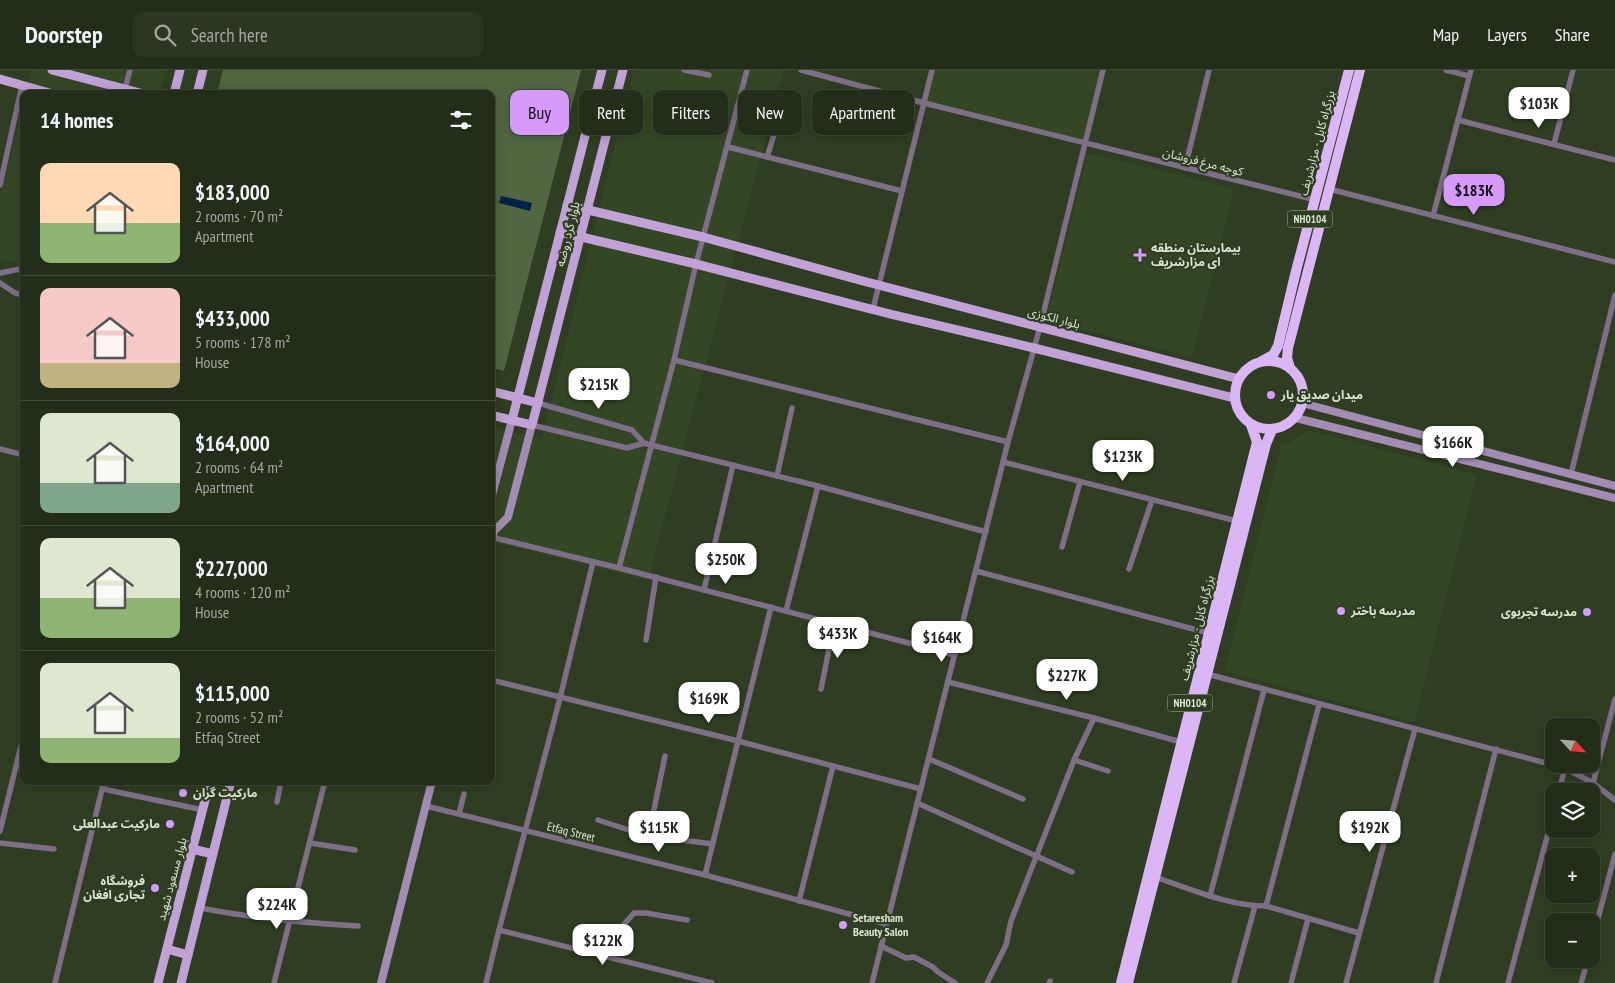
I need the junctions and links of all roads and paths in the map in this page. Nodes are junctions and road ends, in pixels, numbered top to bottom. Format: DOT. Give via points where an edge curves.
graph roads {
  1 [pos="52,70"];
  2 [pos="130,70"];
  3 [pos="180,70"];
  4 [pos="203,70"];
  5 [pos="602,70"];
  6 [pos="623,70"];
  7 [pos="684,70"];
  8 [pos="747,70"];
  9 [pos="800,70"];
  10 [pos="932,70"];
  11 [pos="1103,70"];
  12 [pos="1209,70"];
  13 [pos="1349,70"];
  14 [pos="1360,70"];
  15 [pos="1446,70"];
  16 [pos="1573,70"];
  17 [pos="1470,73"];
  18 [pos="708,75"];
  19 [pos="0,78"];
  20 [pos="22,85"];
  21 [pos="125,89"];
  22 [pos="21,90"];
  23 [pos="39,90"];
  24 [pos="129,90"];
  25 [pos="175,90"];
  26 [pos="198,90"];
  27 [pos="20,94"];
  28 [pos="924,103"];
  29 [pos="1458,120"];
  30 [pos="774,135"];
  31 [pos="1086,142"];
  32 [pos="1554,144"];
  33 [pos="728,147"];
  34 [pos="767,157"];
  35 [pos="1615,160"];
  36 [pos="1185,168"];
  37 [pos="0,183"];
  38 [pos="1329,189"];
  39 [pos="902,191"];
  40 [pos="1316,200"];
  41 [pos="567,205"];
  42 [pos="587,210"];
  43 [pos="1434,216"];
  44 [pos="560,232"];
  45 [pos="580,237"];
  46 [pos="703,237"];
  47 [pos="1615,262"];
  48 [pos="696,264"];
  49 [pos="20,270"];
  50 [pos="0,273"];
  51 [pos="0,283"];
  52 [pos="879,284"];
  53 [pos="20,294"];
  54 [pos="1615,295"];
  55 [pos="873,309"];
  56 [pos="1040,327"];
  57 [pos="1034,348"];
  58 [pos="674,360"];
  59 [pos="1262,362"];
  60 [pos="1290,368"];
  61 [pos="1239,379"];
  62 [pos="495,393"];
  63 [pos="518,398"];
  64 [pos="1234,398"];
  65 [pos="538,403"];
  66 [pos="1302,404"];
  67 [pos="792,408"];
  68 [pos="495,416"];
  69 [pos="1296,418"];
  70 [pos="512,420"];
  71 [pos="532,425"];
  72 [pos="1251,425"];
  73 [pos="1272,430"];
  74 [pos="1008,442"];
  75 [pos="644,443"];
  76 [pos="651,446"];
  77 [pos="0,449"];
  78 [pos="20,454"];
  79 [pos="1003,462"];
  80 [pos="733,466"];
  81 [pos="495,468"];
  82 [pos="1571,474"];
  83 [pos="777,476"];
  84 [pos="1080,482"];
  85 [pos="818,486"];
  86 [pos="1615,486"];
  87 [pos="1615,498"];
  88 [pos="1152,500"];
  89 [pos="1237,521"];
  90 [pos="495,531"];
  91 [pos="986,532"];
  92 [pos="495,535"];
  93 [pos="1062,547"];
  94 [pos="593,562"];
  95 [pos="619,568"];
  96 [pos="1129,569"];
  97 [pos="976,571"];
  98 [pos="656,577"];
  99 [pos="704,590"];
  100 [pos="771,607"];
  101 [pos="786,611"];
  102 [pos="834,624"];
  103 [pos="1208,633"];
  104 [pos="646,640"];
  105 [pos="955,655"];
  106 [pos="1207,674"];
  107 [pos="495,681"];
  108 [pos="948,682"];
  109 [pos="821,690"];
  110 [pos="1264,690"];
  111 [pos="560,698"];
  112 [pos="1615,699"];
  113 [pos="1319,704"];
  114 [pos="1094,718"];
  115 [pos="1415,729"];
  116 [pos="738,741"];
  117 [pos="1181,742"];
  118 [pos="1496,749"];
  119 [pos="20,750"];
  120 [pos="665,756"];
  121 [pos="929,759"];
  122 [pos="1074,760"];
  123 [pos="1545,762"];
  124 [pos="833,766"];
  125 [pos="1108,771"];
  126 [pos="1574,773"];
  127 [pos="1593,783"];
  128 [pos="103,785"];
  129 [pos="209,785"];
  130 [pos="230,785"];
  131 [pos="280,785"];
  132 [pos="324,785"];
  133 [pos="431,785"];
  134 [pos="1600,788"];
  135 [pos="102,789"];
  136 [pos="921,790"];
  137 [pos="464,794"];
  138 [pos="1023,799"];
  139 [pos="1615,800"];
  140 [pos="277,802"];
  141 [pos="917,803"];
  142 [pos="426,806"];
  143 [pos="203,810"];
  144 [pos="459,814"];
  145 [pos="598,820"];
  146 [pos="525,830"];
  147 [pos="0,831"];
  148 [pos="649,834"];
  149 [pos="1547,838"];
  150 [pos="0,843"];
  151 [pos="310,843"];
  152 [pos="713,844"];
  153 [pos="192,848"];
  154 [pos="54,849"];
  155 [pos="355,850"];
  156 [pos="213,854"];
  157 [pos="1615,854"];
  158 [pos="1037,856"];
  159 [pos="1072,872"];
  160 [pos="705,876"];
  161 [pos="1155,877"];
  162 [pos="1210,896"];
  163 [pos="799,901"];
  164 [pos="1255,906"];
  165 [pos="1266,906"];
  166 [pos="200,908"];
  167 [pos="1599,913"];
  168 [pos="1308,919"];
  169 [pos="687,920"];
  170 [pos="290,922"];
  171 [pos="886,924"];
  172 [pos="358,926"];
  173 [pos="498,930"];
  174 [pos="1359,933"];
  175 [pos="882,946"];
  176 [pos="167,949"];
  177 [pos="188,955"];
  178 [pos="603,956"];
  179 [pos="1585,968"];
  180 [pos="54,983"];
  181 [pos="158,983"];
  182 [pos="181,983"];
  183 [pos="274,983"];
  184 [pos="381,983"];
  185 [pos="486,983"];
  186 [pos="712,983"];
  187 [pos="872,983"];
  188 [pos="955,983"];
  189 [pos="987,983"];
  190 [pos="1121,983"];
  191 [pos="1128,983"];
  192 [pos="1234,983"];
  193 [pos="1291,983"];
  194 [pos="1346,983"];
  195 [pos="1436,983"];
  196 [pos="1508,983"];
  197 [pos="1581,983"];
  1 -- 21 [label="main road"];
  2 -- 21 [label="street"];
  3 -- 25 [label="main road"];
  4 -- 26 [label="main road"];
  5 -- 41 [label="main road, بلوار گرد روضه"];
  6 -- 42 [label="main road, بلوار گرد روضه"];
  7 -- 18 [label="street"];
  8 -- 33 [label="street"];
  9 -- 28 [label="street, كوجه مرغ فروشان"];
  10 -- 28 [label="street"];
  11 -- 31 [label="street"];
  12 -- 36 [label="street"];
  13 -- 40 [label="highway, بزرگراه کابل - مزارشریف / NH0104"];
  14 -- 38 [label="highway, بزرگراه کابل - مزارشریف / NH0104"];
  15 -- 17 [label="street"];
  16 -- 32 [label="street"];
  17 -- 29 [label="street"];
  19 -- 20 [label="main road"];
  20 -- 22 [label="street"];
  20 -- 23 [label="main road"];
  21 -- 24 [label="main road"];
  27 -- 37 [label="street"];
  28 -- 31 [label="street, كوجه مرغ فروشان"];
  28 -- 39 [label="street"];
  29 -- 32 [label="street"];
  29 -- 43 [label="street"];
  30 -- 34 [label="street"];
  31 -- 36 [label="street, كوجه مرغ فروشان"];
  31 -- 56 [label="street"];
  32 -- 35 [label="street"];
  33 -- 34 [label="street"];
  33 -- 46 [label="street"];
  34 -- 39 [label="street"];
  36 -- 40 [label="street, كوجه مرغ فروشان"];
  38 -- 43 [label="street"];
  38 -- 60 [label="highway, بزرگراه کابل - مزارشریف / NH0104" via="1288,348"];
  39 -- 52 [label="street"];
  40 -- 59 [label="highway, بزرگراه کابل - مزارشریف / NH0104" via="1278,346 1273,355"];
  41 -- 42 [label="main road, بلوار الکوزی"];
  41 -- 44 [label="main road, بلوار گرد روضه"];
  42 -- 45 [label="main road, بلوار گرد روضه"];
  42 -- 46 [label="main road, بلوار الکوزی"];
  43 -- 47 [label="street"];
  44 -- 45 [label="main road"];
  44 -- 63 [label="main road, بلوار گرد روضه"];
  45 -- 48 [label="main road"];
  45 -- 65 [label="main road, بلوار گرد روضه"];
  46 -- 48 [label="street"];
  46 -- 52 [label="main road, بلوار الکوزی"];
  48 -- 55 [label="main road"];
  48 -- 58 [label="street"];
  49 -- 50 [label="street"];
  51 -- 53 [label="street"];
  52 -- 55 [label="street"];
  52 -- 56 [label="main road, بلوار الکوزی"];
  54 -- 82 [label="street"];
  55 -- 57 [label="main road"];
  56 -- 57 [label="street"];
  56 -- 61 [label="main road, بلوار الکوزی"];
  57 -- 64 [label="main road"];
  57 -- 74 [label="street"];
  58 -- 74 [label="street"];
  58 -- 76 [label="street"];
  59 -- 60 [label="highway" via="1282,363"];
  59 -- 61 [label="highway, NH0104" via="1253,365"];
  60 -- 66 [label="highway, NH0104" via="1302,384"];
  61 -- 64 [label="highway"];
  62 -- 63 [label="main road"];
  63 -- 65 [label="main road"];
  63 -- 70 [label="main road, بلوار گرد روضه"];
  64 -- 72 [label="highway, NH0104" via="1237,409"];
  65 -- 71 [label="main road, بلوار گرد روضه"];
  65 -- 75 [label="street" via="632,430"];
  66 -- 69 [label="highway, NH0104"];
  66 -- 82 [label="main road"];
  67 -- 83 [label="street"];
  68 -- 70 [label="main road"];
  69 -- 73 [label="highway"];
  69 -- 87 [label="main road"];
  70 -- 71 [label="main road"];
  70 -- 81 [label="main road"];
  71 -- 75 [label="street" via="627,448"];
  71 -- 90 [label="main road" via="508,517"];
  72 -- 73 [label="highway"];
  72 -- 89 [label="highway, بزرگراه کابل - مزارشریف / NH0104" via="1258,442"];
  73 -- 106 [label="highway, بزرگراه کابل - مزارشریف / NH0104"];
  74 -- 79 [label="street"];
  75 -- 76 [label="street"];
  76 -- 80 [label="street"];
  76 -- 95 [label="street"];
  77 -- 78 [label="street"];
  79 -- 84 [label="street"];
  79 -- 91 [label="street"];
  80 -- 83 [label="street"];
  80 -- 99 [label="street"];
  82 -- 86 [label="main road"];
  83 -- 85 [label="street"];
  84 -- 88 [label="street"];
  84 -- 93 [label="street"];
  85 -- 91 [label="street"];
  85 -- 101 [label="street"];
  88 -- 89 [label="street"];
  88 -- 96 [label="street"];
  89 -- 103 [label="highway, بزرگراه کابل - مزارشریف / NH0104"];
  91 -- 97 [label="street"];
  92 -- 94 [label="street"];
  94 -- 95 [label="street"];
  94 -- 111 [label="street"];
  95 -- 98 [label="street"];
  97 -- 103 [label="street"];
  97 -- 105 [label="street"];
  98 -- 99 [label="street"];
  98 -- 104 [label="street"];
  99 -- 100 [label="street"];
  100 -- 101 [label="street"];
  100 -- 116 [label="street"];
  101 -- 102 [label="street"];
  102 -- 105 [label="street"];
  102 -- 109 [label="street"];
  103 -- 117 [label="highway, بزرگراه کابل - مزارشریف / NH0104"];
  105 -- 108 [label="street"];
  106 -- 110 [label="street"];
  106 -- 161 [label="highway, بزرگراه کابل - مزارشریف / NH0104"];
  107 -- 111 [label="street"];
  108 -- 114 [label="street"];
  108 -- 121 [label="street"];
  110 -- 113 [label="street"];
  110 -- 162 [label="street"];
  111 -- 116 [label="street"];
  111 -- 146 [label="street"];
  112 -- 127 [label="street"];
  113 -- 115 [label="street"];
  113 -- 165 [label="street"];
  114 -- 117 [label="street"];
  114 -- 122 [label="street"];
  115 -- 118 [label="street"];
  115 -- 174 [label="street"];
  116 -- 124 [label="street"];
  116 -- 152 [label="street"];
  117 -- 190 [label="highway, بزرگراه کابل - مزارشریف / NH0104"];
  118 -- 123 [label="street"];
  118 -- 195 [label="street"];
  119 -- 147 [label="street"];
  120 -- 148 [label="street"];
  121 -- 136 [label="street"];
  121 -- 138 [label="street"];
  122 -- 125 [label="street"];
  122 -- 158 [label="street"];
  124 -- 136 [label="street"];
  124 -- 163 [label="street"];
  126 -- 127 [label="street"];
  128 -- 135 [label="street"];
  129 -- 143 [label="main road, بلوار مسعود شهید"];
  130 -- 156 [label="main road"];
  131 -- 140 [label="street"];
  132 -- 151 [label="street"];
  133 -- 142 [label="main road"];
  134 -- 139 [label="street"];
  135 -- 143 [label="street"];
  135 -- 180 [label="street"];
  136 -- 141 [label="street"];
  137 -- 144 [label="street"];
  141 -- 158 [label="street"];
  141 -- 171 [label="street"];
  142 -- 144 [label="street, Etfaq Street"];
  142 -- 184 [label="main road"];
  143 -- 153 [label="main road, بلوار مسعود شهید"];
  144 -- 146 [label="street, Etfaq Street"];
  145 -- 148 [label="street"];
  146 -- 160 [label="street, Etfaq Street"];
  146 -- 173 [label="street"];
  148 -- 152 [label="street"];
  149 -- 196 [label="street"];
  150 -- 154 [label="street"];
  151 -- 155 [label="street"];
  151 -- 170 [label="street"];
  152 -- 160 [label="street"];
  153 -- 156 [label="main road"];
  153 -- 176 [label="main road, بلوار مسعود شهید"];
  156 -- 166 [label="main road"];
  157 -- 167 [label="street"];
  158 -- 159 [label="street"];
  158 -- 189 [label="street" via="1011,921 1006,945"];
  160 -- 163 [label="street, Etfaq Street"];
  161 -- 162 [label="street"];
  161 -- 191 [label="highway, بزرگراه کابل - مزارشریف / NH0104"];
  162 -- 164 [label="street"];
  163 -- 171 [label="street, Etfaq Street"];
  164 -- 165 [label="street"];
  164 -- 192 [label="street"];
  165 -- 168 [label="street"];
  166 -- 170 [label="street"];
  166 -- 177 [label="main road"];
  168 -- 174 [label="street"];
  168 -- 193 [label="street"];
  169 -- 178 [label="street" via="634,913 609,941"];
  170 -- 172 [label="street"];
  170 -- 183 [label="street"];
  171 -- 175 [label="street"];
  173 -- 178 [label="street"];
  173 -- 185 [label="street"];
  174 -- 194 [label="street"];
  175 -- 187 [label="street"];
  175 -- 188 [label="street" via="906,958 914,957"];
  176 -- 177 [label="main road"];
  176 -- 181 [label="main road, بلوار مسعود شهید"];
  177 -- 182 [label="main road"];
  178 -- 186 [label="street"];
  179 -- 197 [label="street"];
}
